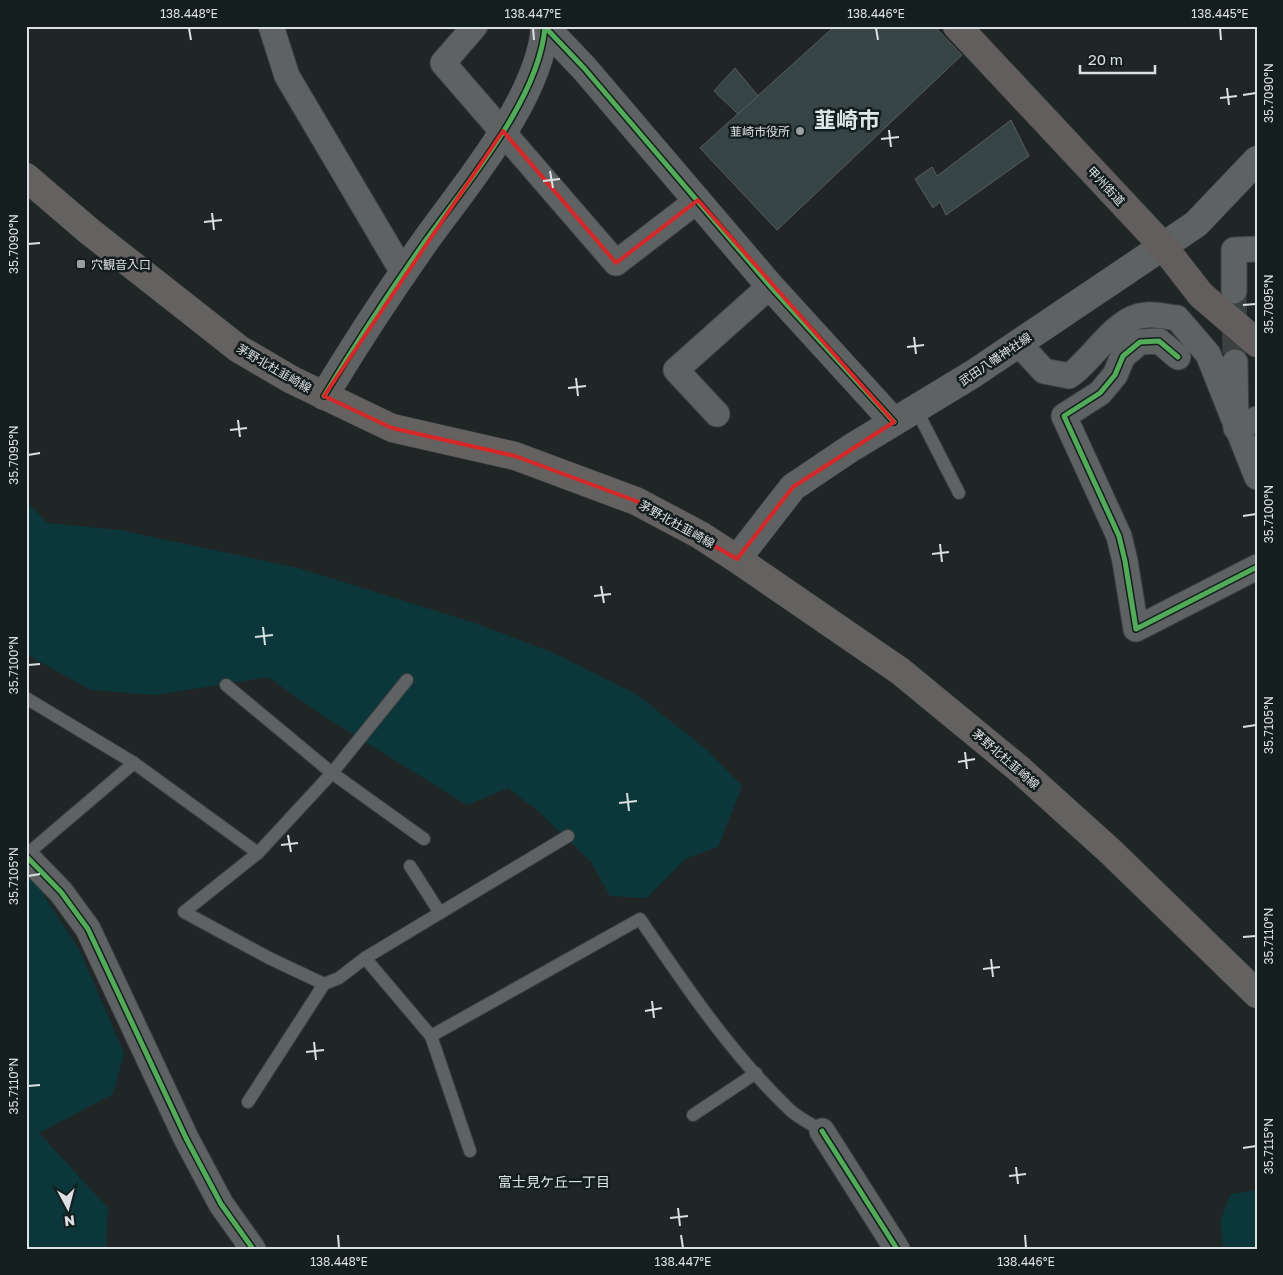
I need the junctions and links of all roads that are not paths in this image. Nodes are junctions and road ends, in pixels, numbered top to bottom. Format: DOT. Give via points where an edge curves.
graph roads {
  1 [pos="271,26"];
  2 [pos="475,26"];
  3 [pos="957,26"];
  4 [pos="545,27"];
  5 [pos="503,130"];
  6 [pos="1257,160"];
  7 [pos="26,177"];
  8 [pos="698,200"];
  9 [pos="1162,245"];
  10 [pos="1257,249"];
  11 [pos="404,274"];
  12 [pos="770,286"];
  13 [pos="1234,291"];
  14 [pos="1018,343"];
  15 [pos="1257,343"];
  16 [pos="1114,349"];
  17 [pos="1178,357"];
  18 [pos="1235,362"];
  19 [pos="324,396"];
  20 [pos="717,414"];
  21 [pos="905,415"];
  22 [pos="1246,423"];
  23 [pos="1257,477"];
  24 [pos="959,493"];
  25 [pos="737,559"];
  26 [pos="1257,567"];
  27 [pos="407,680"];
  28 [pos="226,685"];
  29 [pos="26,698"];
  30 [pos="134,763"];
  31 [pos="332,773"];
  32 [pos="568,836"];
  33 [pos="424,839"];
  34 [pos="258,852"];
  35 [pos="26,856"];
  36 [pos="410,866"];
  37 [pos="440,913"];
  38 [pos="365,958"];
  39 [pos="324,984"];
  40 [pos="1257,994"];
  41 [pos="431,1036"];
  42 [pos="756,1073"];
  43 [pos="248,1102"];
  44 [pos="693,1115"];
  45 [pos="822,1131"];
  46 [pos="470,1151"];
  47 [pos="253,1249"];
  48 [pos="897,1249"];
  1 -- 11 [label="street" via="287,76"];
  2 -- 5 [label="street" via="443,63"];
  3 -- 9 [label="highway, 甲州街道"];
  4 -- 5 [label="street" via="542,47 525,90"];
  4 -- 8 [label="street"];
  5 -- 8 [label="street" via="616,263"];
  5 -- 11 [label="street"];
  6 -- 9 [label="street, 武田八幡神社線" via="1196,224"];
  7 -- 19 [label="main road, 茅野北杜韮崎線" via="89,232 240,349"];
  8 -- 12 [label="street"];
  9 -- 14 [label="street, 武田八幡神社線"];
  9 -- 15 [label="highway, 甲州街道" via="1201,295"];
  10 -- 13 [label="street" via="1234,250"];
  11 -- 19 [label="street"];
  12 -- 20 [label="street" via="676,370"];
  12 -- 21 [label="street"];
  14 -- 16 [label="street" via="1044,371 1069,376"];
  14 -- 21 [label="street, 武田八幡神社線"];
  16 -- 17 [label="street" via="1159,341"];
  16 -- 22 [label="street" via="1116,327 1145,315 1178,318 1208,354"];
  16 -- 26 [label="street" via="1115,375 1100,393 1064,416 1119,536 1136,629"];
  18 -- 22 [label="street"];
  19 -- 25 [label="main road, 茅野北杜韮崎線" via="392,428 515,456 636,501"];
  21 -- 24 [label="lane"];
  21 -- 25 [label="street, 武田八幡神社線" via="793,488"];
  22 -- 23 [label="street"];
  25 -- 40 [label="main road, 茅野北杜韮崎線" via="900,670 1011,762 1112,852"];
  27 -- 31 [label="lane"];
  28 -- 31 [label="lane"];
  29 -- 30 [label="lane"];
  30 -- 34 [label="lane"];
  30 -- 35 [label="lane"];
  31 -- 33 [label="lane"];
  31 -- 34 [label="lane"];
  32 -- 37 [label="lane"];
  34 -- 39 [label="lane" via="184,912"];
  35 -- 47 [label="street" via="61,892 88,929 186,1138 221,1204"];
  36 -- 37 [label="lane"];
  37 -- 38 [label="lane"];
  38 -- 39 [label="lane" via="339,978"];
  38 -- 41 [label="lane"];
  39 -- 43 [label="lane"];
  41 -- 42 [label="lane" via="640,919 695,999"];
  41 -- 46 [label="lane"];
  42 -- 44 [label="lane"];
  42 -- 45 [label="lane" via="791,1111"];
  45 -- 48 [label="street"];
}
